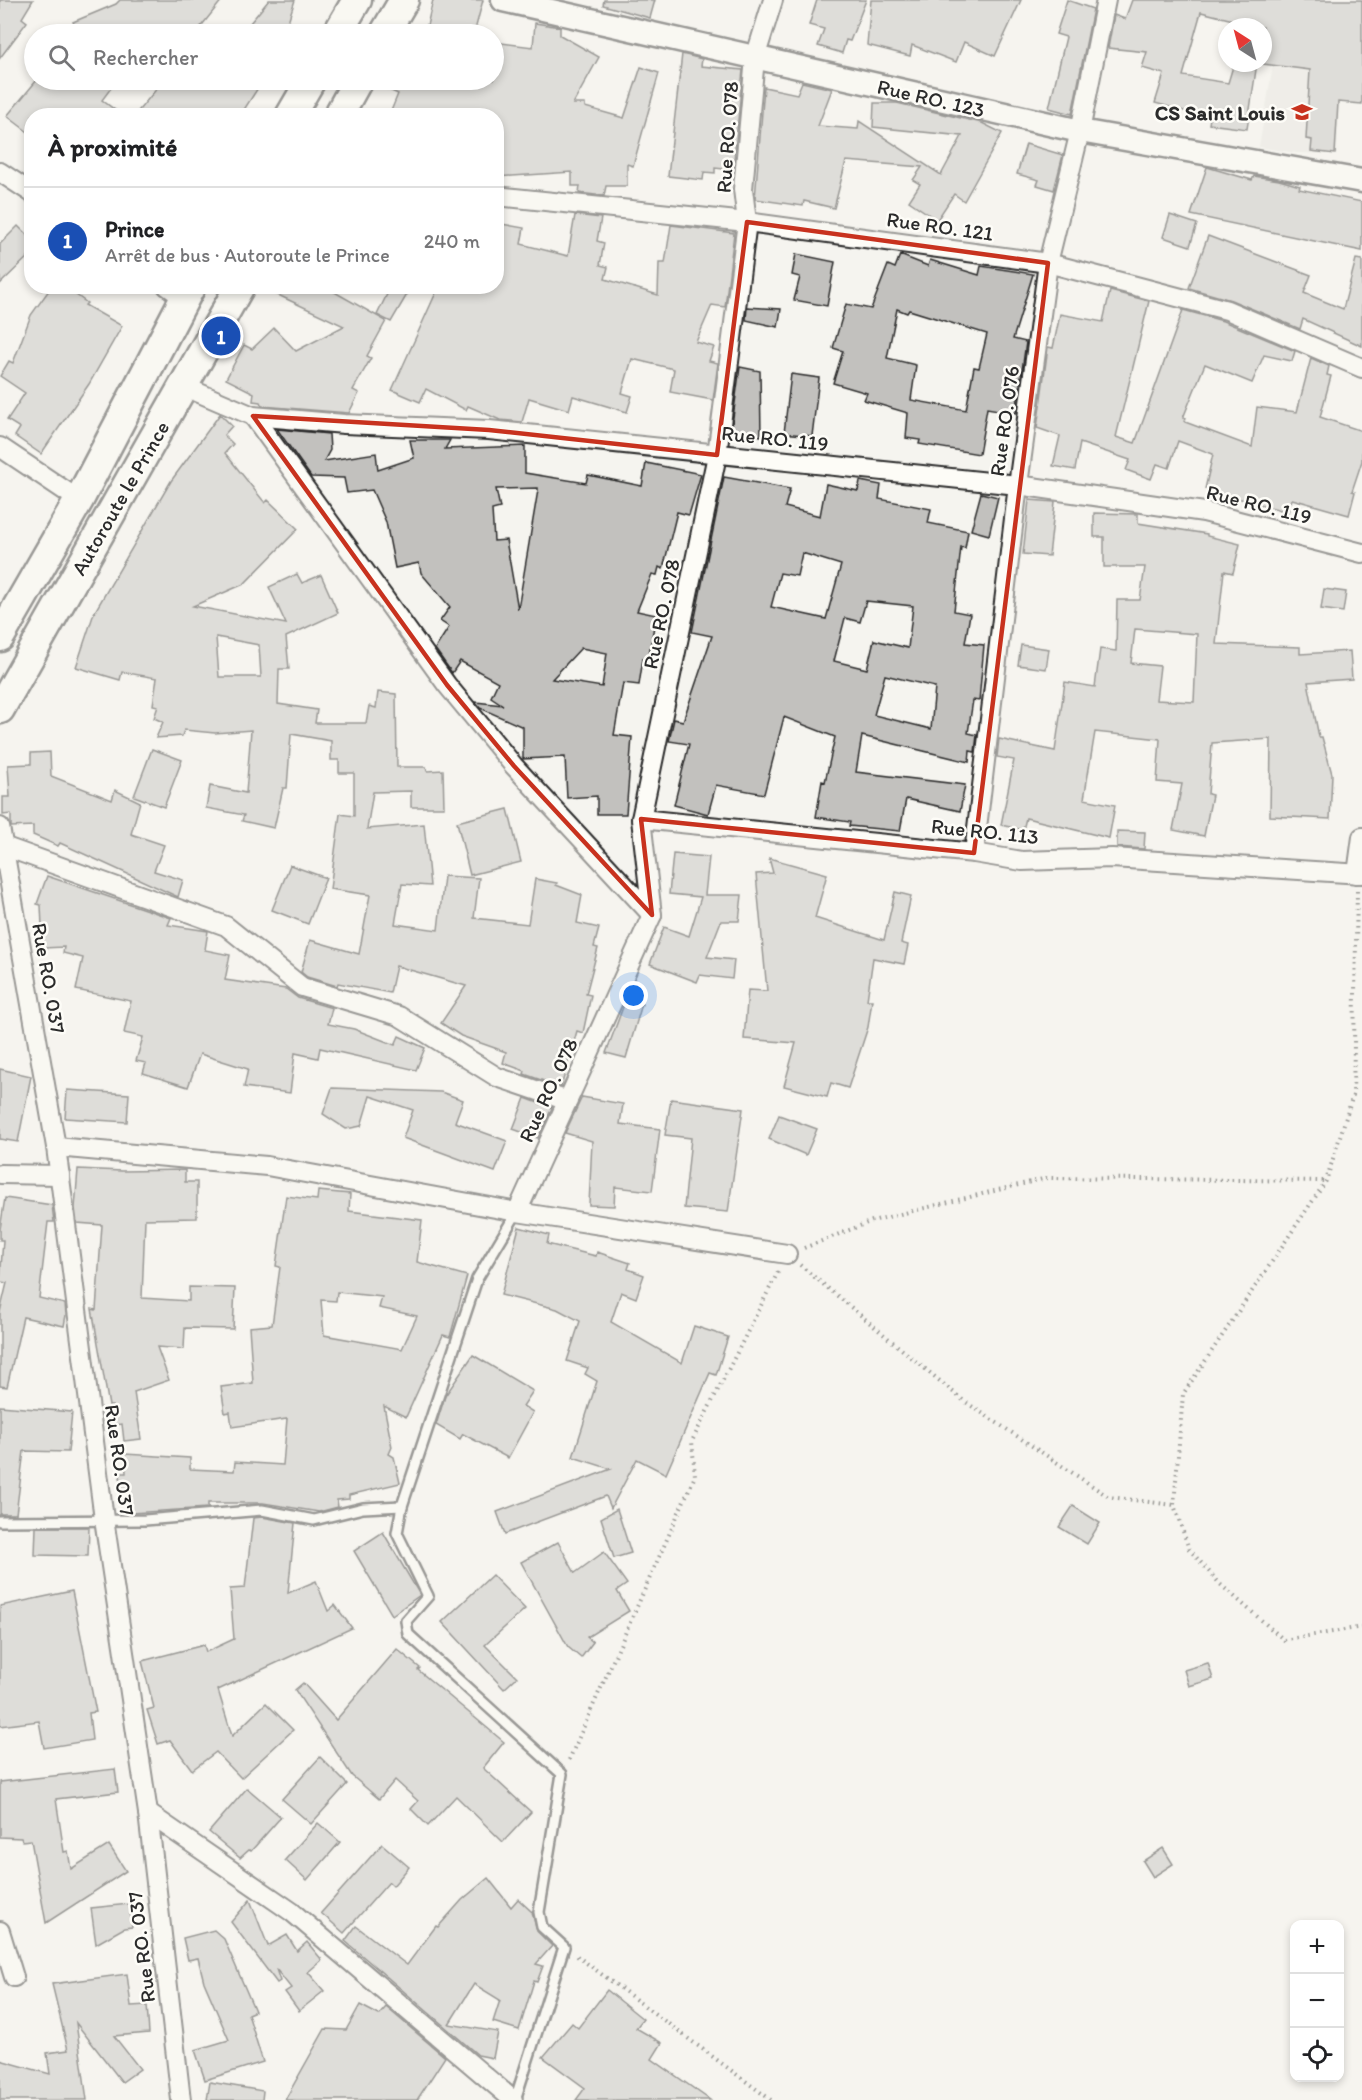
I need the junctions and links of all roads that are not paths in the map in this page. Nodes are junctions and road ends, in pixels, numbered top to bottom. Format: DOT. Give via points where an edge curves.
graph roads {
  1 [pos="357,0"];
  2 [pos="404,0"];
  3 [pos="503,0"];
  4 [pos="773,0"];
  5 [pos="1106,0"];
  6 [pos="343,24"];
  7 [pos="390,24"];
  8 [pos="755,58"];
  9 [pos="305,90"];
  10 [pos="352,90"];
  11 [pos="295,108"];
  12 [pos="342,108"];
  13 [pos="1080,131"];
  14 [pos="0,172"];
  15 [pos="1362,181"];
  16 [pos="24,188"];
  17 [pos="504,197"];
  18 [pos="747,222"];
  19 [pos="1048,263"];
  20 [pos="179,294"];
  21 [pos="235,294"];
  22 [pos="1362,368"];
  23 [pos="183,386"];
  24 [pos="253,416"];
  25 [pos="0,447"];
  26 [pos="717,455"];
  27 [pos="1018,485"];
  28 [pos="79,500"];
  29 [pos="1362,553"];
  30 [pos="0,638"];
  31 [pos="0,709"];
  32 [pos="641,819"];
  33 [pos="0,827"];
  34 [pos="1362,837"];
  35 [pos="3,846"];
  36 [pos="974,853"];
  37 [pos="1360,874"];
  38 [pos="652,915"];
  39 [pos="568,1101"];
  40 [pos="56,1147"];
  41 [pos="0,1174"];
  42 [pos="60,1175"];
  43 [pos="517,1212"];
  44 [pos="787,1254"];
  45 [pos="402,1506"];
  46 [pos="104,1519"];
  47 [pos="0,1521"];
  48 [pos="148,1813"];
  49 [pos="0,1931"];
  50 [pos="14,1977"];
  51 [pos="181,2100"];
  52 [pos="514,2100"];
  1 -- 6 [label="main road"];
  2 -- 7 [label="main road"];
  3 -- 8 [label="street, Rue RO. 123"];
  4 -- 8 [label="street, Rue RO. 078"];
  5 -- 13 [label="street, Rue RO. 076"];
  8 -- 13 [label="street, Rue RO. 123"];
  8 -- 18 [label="street, Rue RO. 078" via="743,189"];
  9 -- 11 [label="main road"];
  10 -- 12 [label="main road"];
  13 -- 15 [label="street, Rue RO. 123"];
  13 -- 19 [label="street, Rue RO. 076"];
  14 -- 16 [label="street"];
  17 -- 18 [label="street, Rue RO. 121"];
  18 -- 19 [label="street, Rue RO. 121"];
  18 -- 26 [label="street, Rue RO. 078"];
  19 -- 22 [label="street, Rue RO. 121" via="1227,310"];
  19 -- 27 [label="street, Rue RO. 076"];
  20 -- 28 [label="main road, Autoroute le Prince"];
  21 -- 23 [label="main road, Autoroute le Prince"];
  23 -- 24 [label="street, Rue RO. 119"];
  23 -- 31 [label="main road, Autoroute le Prince"];
  24 -- 26 [label="street, Rue RO. 119" via="489,430"];
  24 -- 38 [label="street" via="447,685 514,766"];
  25 -- 28 [label="street"];
  26 -- 27 [label="street, Rue RO. 119"];
  26 -- 32 [label="street, Rue RO. 078"];
  27 -- 29 [label="street, Rue RO. 119" via="1204,512"];
  27 -- 36 [label="street, Rue RO. 076"];
  28 -- 30 [label="main road, Autoroute le Prince"];
  32 -- 36 [label="street, Rue RO. 113"];
  32 -- 38 [label="street, Rue RO. 078"];
  33 -- 35 [label="street, Rue RO. 037"];
  34 -- 37 [label="street"];
  35 -- 39 [label="street" via="226,926 302,987 399,1016 497,1077"];
  35 -- 40 [label="street, Rue RO. 037"];
  36 -- 37 [label="street, Rue RO. 113" via="1022,861 1112,858"];
  38 -- 39 [label="street, Rue RO. 078"];
  39 -- 43 [label="street, Rue RO. 078"];
  40 -- 42 [label="street, Rue RO. 037"];
  40 -- 43 [label="street" via="267,1166"];
  41 -- 42 [label="street"];
  42 -- 46 [label="street, Rue RO. 037"];
  43 -- 44 [label="street"];
  43 -- 45 [label="lane" via="477,1279"];
  45 -- 46 [label="lane" via="363,1508 314,1520 262,1510 145,1520"];
  45 -- 52 [label="lane" via="397,1533 428,1596 406,1621 408,1634 562,1774 539,1912 542,1927 564,1947"];
  46 -- 47 [label="lane"];
  46 -- 48 [label="street, Rue RO. 037"];
  48 -- 51 [label="street, Rue RO. 037"];
  48 -- 52 [label="street" via="292,1912"];
  49 -- 50 [label="street"];
}
